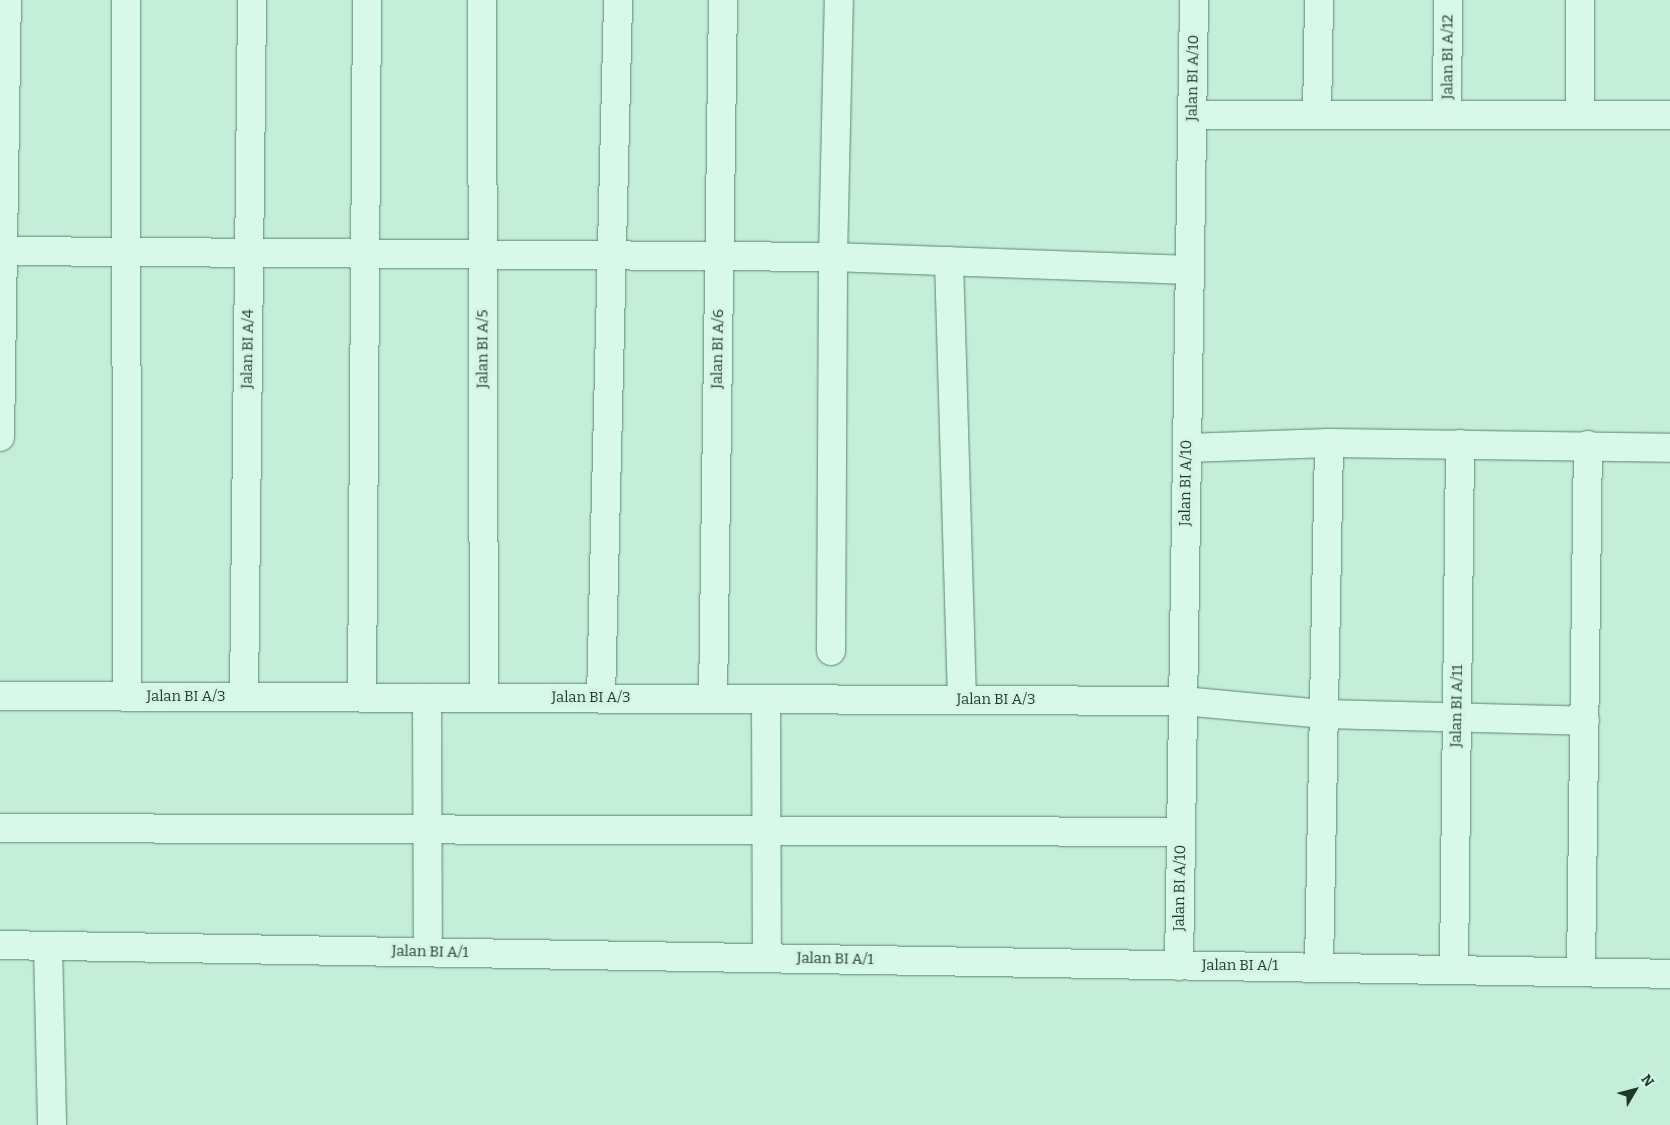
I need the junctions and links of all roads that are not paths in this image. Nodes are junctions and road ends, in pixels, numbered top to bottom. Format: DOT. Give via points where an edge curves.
graph roads {
  1 [pos="7,0"];
  2 [pos="126,0"];
  3 [pos="252,0"];
  4 [pos="367,0"];
  5 [pos="482,0"];
  6 [pos="618,0"];
  7 [pos="723,0"];
  8 [pos="838,0"];
  9 [pos="1194,0"];
  10 [pos="1319,0"];
  11 [pos="1448,0"];
  12 [pos="1580,0"];
  13 [pos="1192,115"];
  14 [pos="1317,115"];
  15 [pos="1448,115"];
  16 [pos="1580,115"];
  17 [pos="1670,115"];
  18 [pos="2,251"];
  19 [pos="126,252"];
  20 [pos="249,253"];
  21 [pos="365,254"];
  22 [pos="482,255"];
  23 [pos="611,255"];
  24 [pos="719,256"];
  25 [pos="833,257"];
  26 [pos="949,261"];
  27 [pos="1190,270"];
  28 [pos="0,437"];
  29 [pos="1329,442"];
  30 [pos="1460,444"];
  31 [pos="1588,445"];
  32 [pos="1187,448"];
  33 [pos="1670,448"];
  34 [pos="831,651"];
  35 [pos="0,696"];
  36 [pos="127,697"];
  37 [pos="244,697"];
  38 [pos="362,697"];
  39 [pos="427,698"];
  40 [pos="484,698"];
  41 [pos="601,698"];
  42 [pos="713,699"];
  43 [pos="766,699"];
  44 [pos="962,700"];
  45 [pos="1183,700"];
  46 [pos="1324,714"];
  47 [pos="1457,718"];
  48 [pos="1586,721"];
  49 [pos="0,828"];
  50 [pos="428,829"];
  51 [pos="767,831"];
  52 [pos="1181,832"];
  53 [pos="0,945"];
  54 [pos="48,946"];
  55 [pos="428,952"];
  56 [pos="767,958"];
  57 [pos="1178,966"];
  58 [pos="1319,966"];
  59 [pos="1454,968"];
  60 [pos="1581,970"];
  61 [pos="1670,974"];
  62 [pos="52,1125"];
  1 -- 18 [label="street"];
  2 -- 19 [label="street"];
  3 -- 20 [label="street, Jalan BI A/4"];
  4 -- 21 [label="street"];
  5 -- 22 [label="street, Jalan BI A/5"];
  6 -- 23 [label="street"];
  7 -- 24 [label="street, Jalan BI A/6"];
  8 -- 25 [label="street"];
  9 -- 13 [label="street, Jalan BI A/10"];
  10 -- 14 [label="street"];
  11 -- 15 [label="street, Jalan BI A/12"];
  12 -- 16 [label="street"];
  13 -- 14 [label="street"];
  13 -- 27 [label="street, Jalan BI A/10"];
  14 -- 15 [label="street"];
  15 -- 16 [label="street"];
  16 -- 17 [label="street"];
  18 -- 19 [label="street"];
  18 -- 28 [label="street"];
  19 -- 20 [label="street"];
  19 -- 36 [label="street"];
  20 -- 21 [label="street"];
  20 -- 37 [label="street, Jalan BI A/4"];
  21 -- 22 [label="street"];
  21 -- 38 [label="street"];
  22 -- 23 [label="street"];
  22 -- 40 [label="street, Jalan BI A/5"];
  23 -- 24 [label="street"];
  23 -- 41 [label="street"];
  24 -- 25 [label="street"];
  24 -- 42 [label="street, Jalan BI A/6"];
  25 -- 26 [label="street"];
  25 -- 34 [label="street"];
  26 -- 27 [label="street"];
  26 -- 44 [label="street"];
  27 -- 32 [label="street, Jalan BI A/10"];
  29 -- 30 [label="street"];
  29 -- 32 [label="street"];
  29 -- 46 [label="street"];
  30 -- 31 [label="street"];
  30 -- 47 [label="street, Jalan BI A/11"];
  31 -- 33 [label="street"];
  31 -- 48 [label="street"];
  32 -- 45 [label="street, Jalan BI A/10"];
  35 -- 36 [label="street, Jalan BI A/3"];
  36 -- 37 [label="street, Jalan BI A/3"];
  37 -- 38 [label="street, Jalan BI A/3"];
  38 -- 39 [label="street, Jalan BI A/3"];
  39 -- 40 [label="street, Jalan BI A/3"];
  39 -- 50 [label="street"];
  40 -- 41 [label="street, Jalan BI A/3"];
  41 -- 42 [label="street, Jalan BI A/3"];
  42 -- 43 [label="street, Jalan BI A/3"];
  43 -- 44 [label="street, Jalan BI A/3"];
  43 -- 51 [label="street"];
  44 -- 45 [label="street, Jalan BI A/3"];
  45 -- 46 [label="street, Jalan BI A/3"];
  45 -- 52 [label="street, Jalan BI A/10"];
  46 -- 47 [label="street, Jalan BI A/3"];
  46 -- 58 [label="street"];
  47 -- 48 [label="street, Jalan BI A/3"];
  47 -- 59 [label="street, Jalan BI A/11"];
  48 -- 60 [label="street"];
  49 -- 50 [label="street"];
  50 -- 51 [label="street"];
  50 -- 55 [label="street"];
  51 -- 52 [label="street"];
  51 -- 56 [label="street"];
  52 -- 57 [label="street, Jalan BI A/10"];
  53 -- 54 [label="street, Jalan BI A/1"];
  54 -- 55 [label="street, Jalan BI A/1"];
  54 -- 62 [label="street"];
  55 -- 56 [label="street, Jalan BI A/1"];
  56 -- 57 [label="street, Jalan BI A/1"];
  57 -- 58 [label="street, Jalan BI A/1"];
  58 -- 59 [label="street, Jalan BI A/1"];
  59 -- 60 [label="street, Jalan BI A/1"];
  60 -- 61 [label="street, Jalan BI A/1"];
}
